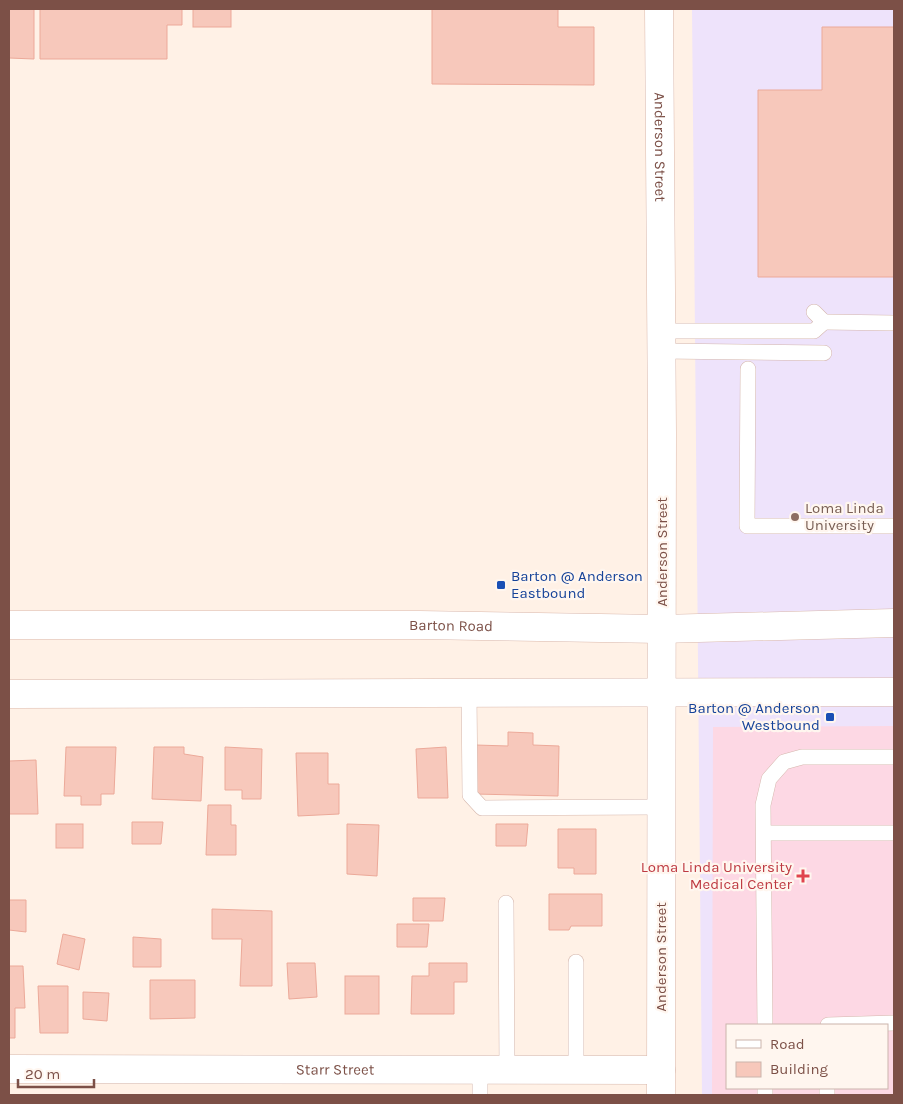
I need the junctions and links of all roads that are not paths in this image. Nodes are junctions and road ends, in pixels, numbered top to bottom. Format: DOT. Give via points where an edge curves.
graph roads {
  1 [pos="659,9"];
  2 [pos="894,323"];
  3 [pos="661,341"];
  4 [pos="824,353"];
  5 [pos="748,369"];
  6 [pos="894,526"];
  7 [pos="894,624"];
  8 [pos="9,625"];
  9 [pos="661,629"];
  10 [pos="469,692"];
  11 [pos="661,692"];
  12 [pos="894,692"];
  13 [pos="9,694"];
  14 [pos="894,757"];
  15 [pos="661,807"];
  16 [pos="765,833"];
  17 [pos="894,833"];
  18 [pos="506,904"];
  19 [pos="576,962"];
  20 [pos="894,1023"];
  21 [pos="765,1024"];
  22 [pos="861,1024"];
  23 [pos="9,1069"];
  24 [pos="576,1070"];
  25 [pos="489,1078"];
  26 [pos="661,1082"];
  1 -- 3 [label="main road, Anderson Street"];
  2 -- 3 [label="lane" via="817,322"];
  3 -- 4 [label="lane"];
  3 -- 9 [label="main road, Anderson Street"];
  5 -- 6 [label="lane" via="746,526"];
  7 -- 9 [label="main road, Barton Road"];
  8 -- 9 [label="main road, Barton Road"];
  9 -- 11 [label="main road, Anderson Street"];
  10 -- 11 [label="main road"];
  10 -- 13 [label="main road"];
  10 -- 15 [label="lane" via="470,795 482,808"];
  11 -- 12 [label="main road"];
  11 -- 15 [label="main road, Anderson Street"];
  14 -- 16 [label="lane" via="802,757 784,762 768,779 763,805"];
  15 -- 26 [label="main road, Anderson Street"];
  16 -- 17 [label="lane"];
  16 -- 21 [label="lane"];
  18 -- 25 [label="lane"];
  19 -- 24 [label="lane"];
  20 -- 22 [label="lane"];
  23 -- 25 [label="main road, Starr Street"];
  24 -- 25 [label="main road, Starr Street"];
  24 -- 26 [label="main road, Starr Street"];
}
